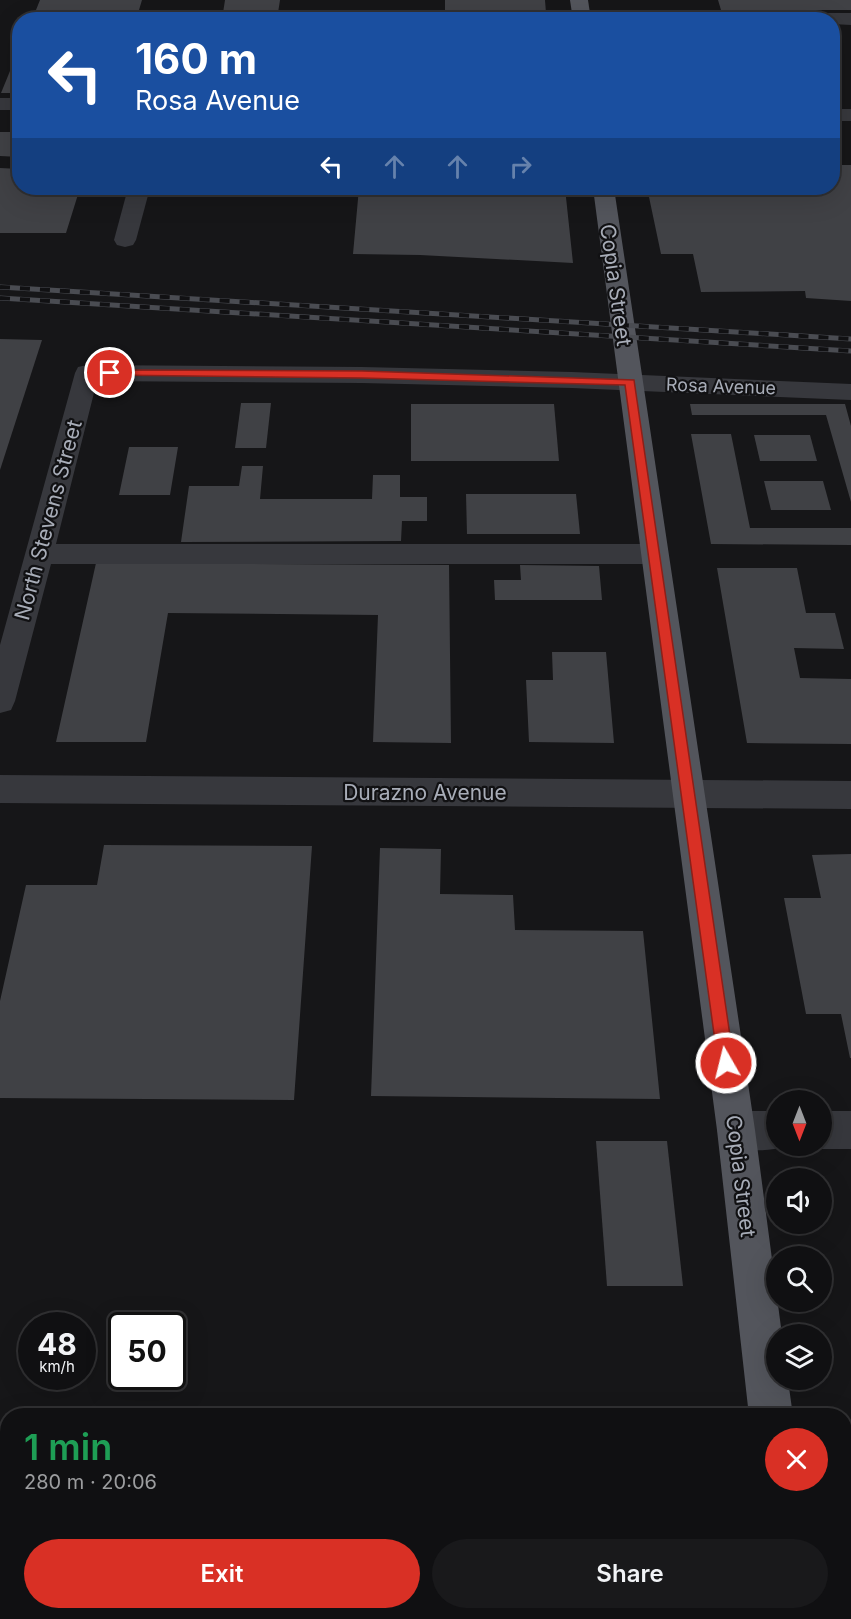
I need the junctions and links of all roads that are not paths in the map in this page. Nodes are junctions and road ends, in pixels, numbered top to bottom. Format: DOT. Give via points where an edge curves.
graph roads {
  1 [pos="137,195"];
  2 [pos="604,195"];
  3 [pos="125,240"];
  4 [pos="87,373"];
  5 [pos="630,382"];
  6 [pos="851,392"];
  7 [pos="39,554"];
  8 [pos="653,554"];
  9 [pos="0,701"];
  10 [pos="0,789"];
  11 [pos="687,794"];
  12 [pos="851,795"];
  13 [pos="766,1130"];
  14 [pos="832,1130"];
  15 [pos="851,1130"];
  16 [pos="736,1131"];
  17 [pos="770,1408"];
  1 -- 3 [label="street"];
  2 -- 5 [label="main road, Copia Street"];
  4 -- 5 [label="street, Rosa Avenue"];
  4 -- 7 [label="street, North Stevens Street"];
  5 -- 6 [label="street, Rosa Avenue"];
  5 -- 8 [label="main road, Copia Street"];
  7 -- 8 [label="street"];
  7 -- 9 [label="street, North Stevens Street"];
  8 -- 11 [label="main road, Copia Street"];
  10 -- 11 [label="street, Durazno Avenue"];
  11 -- 12 [label="street, Durazno Avenue"];
  11 -- 16 [label="main road, Copia Street"];
  13 -- 16 [label="street"];
  14 -- 15 [label="street"];
  16 -- 17 [label="main road, Copia Street"];
}
